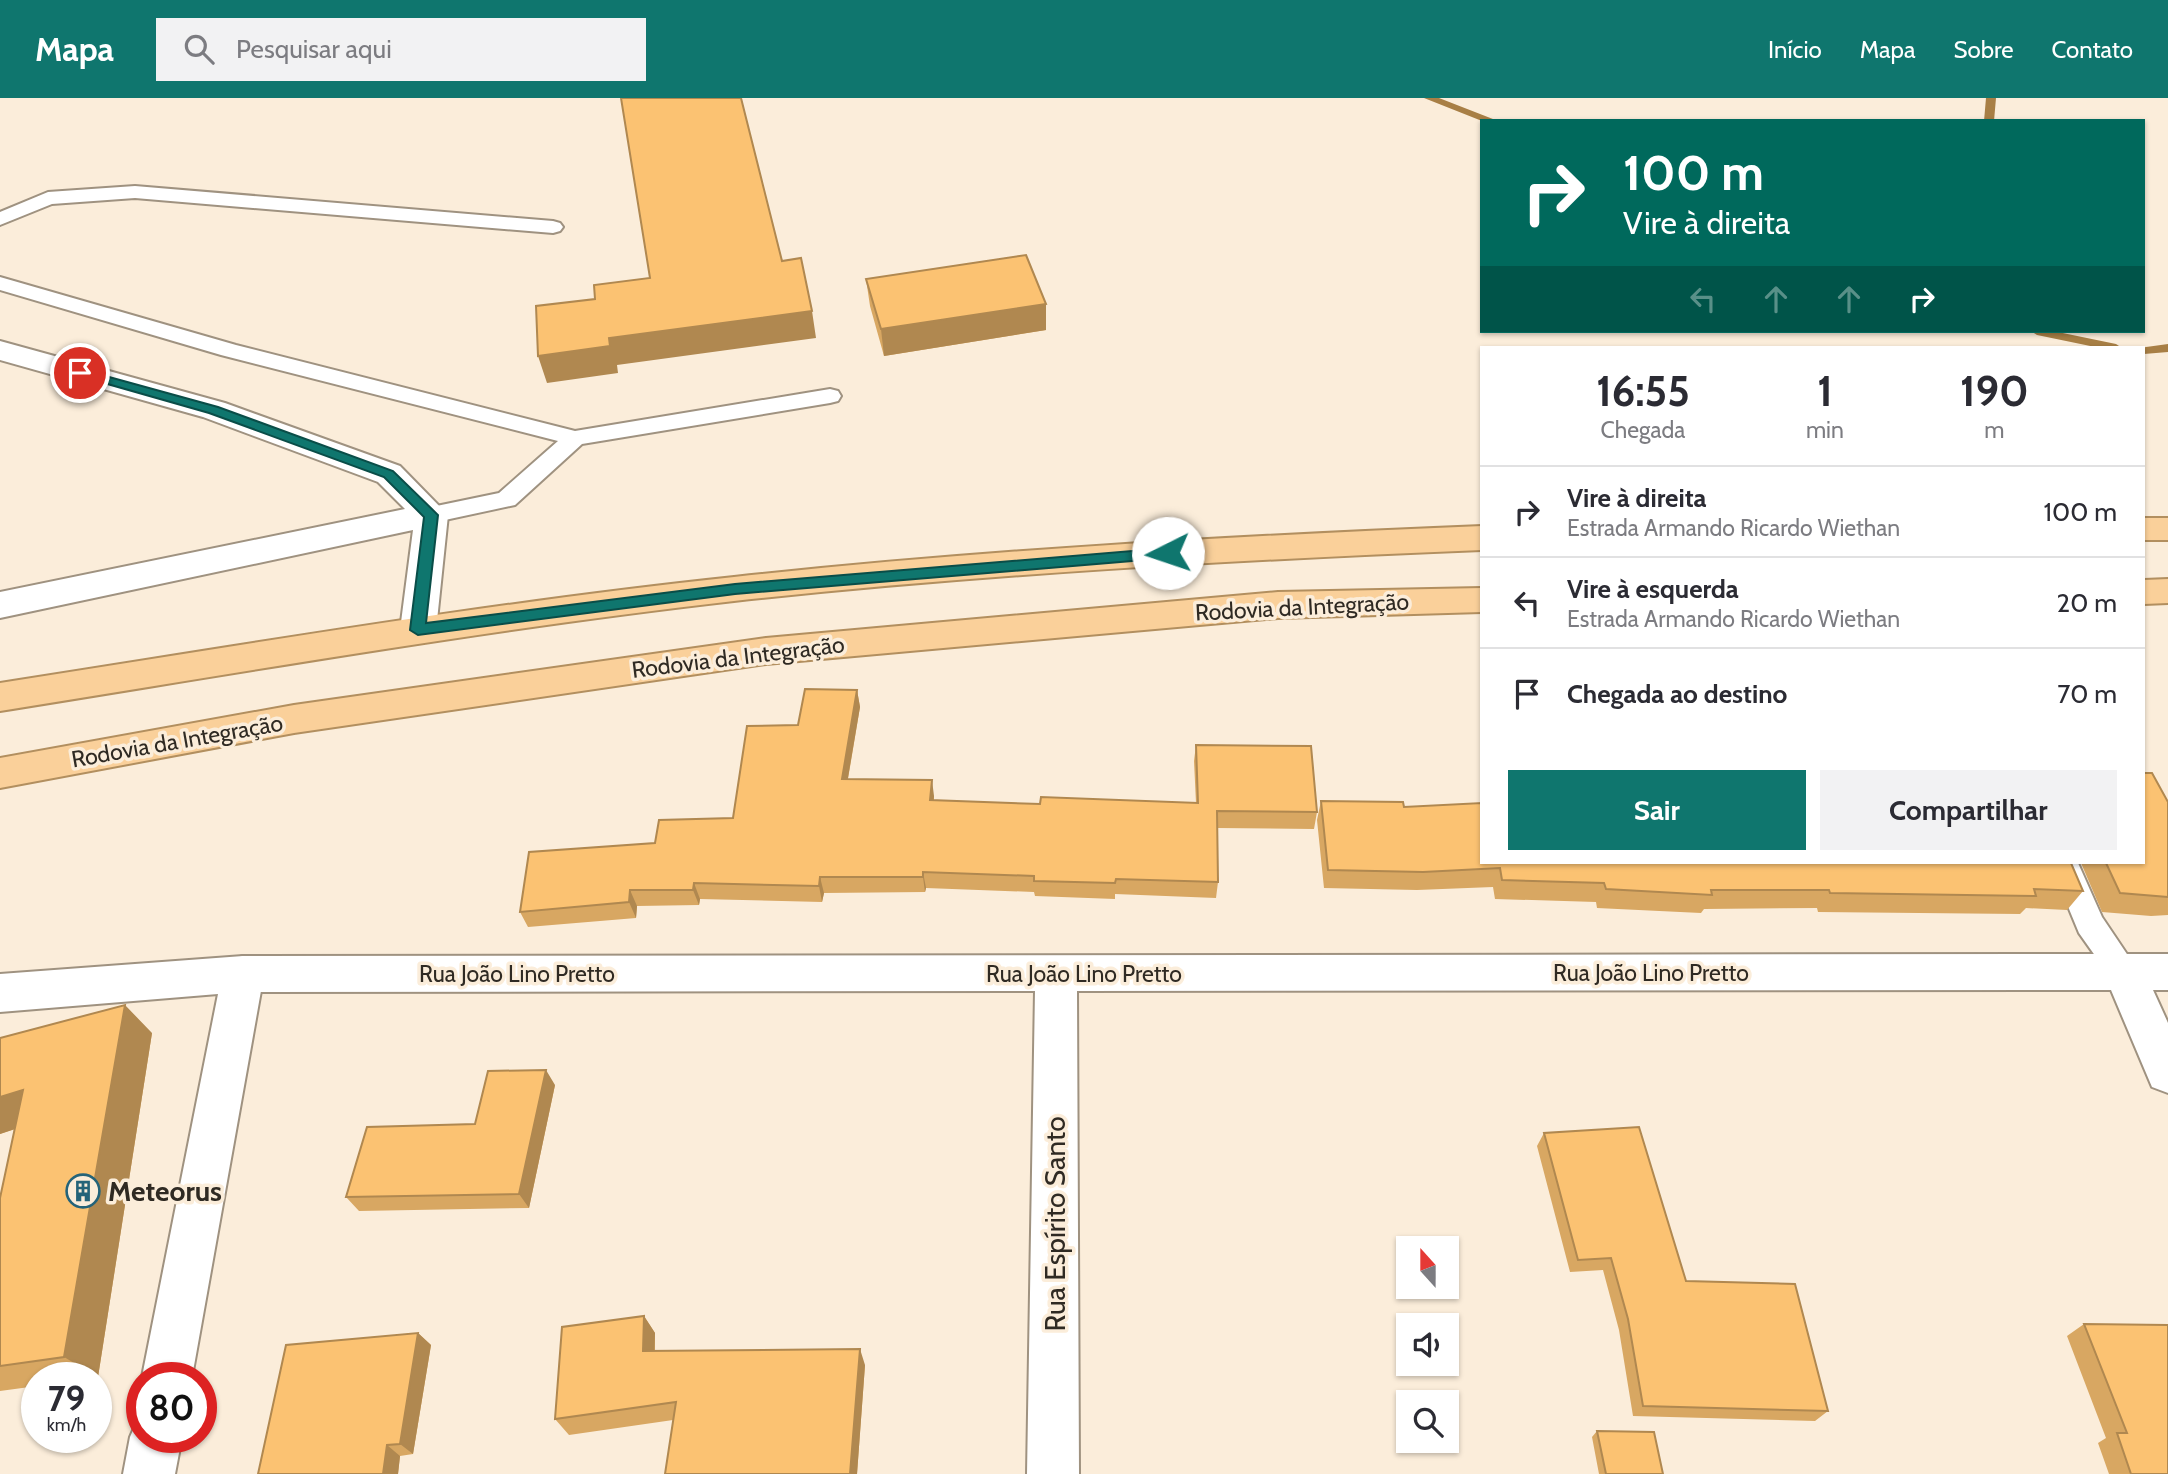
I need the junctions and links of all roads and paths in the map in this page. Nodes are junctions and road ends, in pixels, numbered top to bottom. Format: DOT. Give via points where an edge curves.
graph roads {
  1 [pos="0,219"];
  2 [pos="553,227"];
  3 [pos="0,284"];
  4 [pos="0,350"];
  5 [pos="830,396"];
  6 [pos="576,439"];
  7 [pos="431,515"];
  8 [pos="2145,529"];
  9 [pos="2168,529"];
  10 [pos="1480,538"];
  11 [pos="2168,591"];
  12 [pos="2145,592"];
  13 [pos="1480,600"];
  14 [pos="0,605"];
  15 [pos="418,630"];
  16 [pos="0,697"];
  17 [pos="0,773"];
  18 [pos="2064,864"];
  19 [pos="2124,972"];
  20 [pos="2168,972"];
  21 [pos="243,974"];
  22 [pos="1056,974"];
  23 [pos="0,993"];
  24 [pos="2168,1073"];
  25 [pos="170,1362"];
  26 [pos="153,1453"];
  27 [pos="149,1474"];
  28 [pos="1053,1474"];
  1 -- 2 [label="lane" via="48,198 135,192"];
  3 -- 6 [label="lane" via="229,350"];
  4 -- 7 [label="street" via="214,410 389,474"];
  5 -- 6 [label="lane"];
  6 -- 7 [label="lane" via="507,499"];
  7 -- 14 [label="street"];
  7 -- 15 [label="street"];
  8 -- 9 [label="highway"];
  10 -- 15 [label="highway" via="1248,547 968,568 735,589"];
  11 -- 12 [label="highway"];
  13 -- 17 [label="highway, Rodovia da Integração" via="1279,605 766,651 294,719"];
  15 -- 16 [label="highway"];
  18 -- 19 [label="lane" via="2090,924"];
  19 -- 20 [label="street, Rua João Lino Pretto"];
  19 -- 22 [label="street, Rua João Lino Pretto"];
  19 -- 24 [label="street"];
  21 -- 22 [label="street, Rua João Lino Pretto"];
  21 -- 23 [label="street, Rua João Lino Pretto"];
  21 -- 25 [label="street"];
  22 -- 28 [label="street, Rua Espírito Santo"];
  26 -- 27 [label="street"];
}
